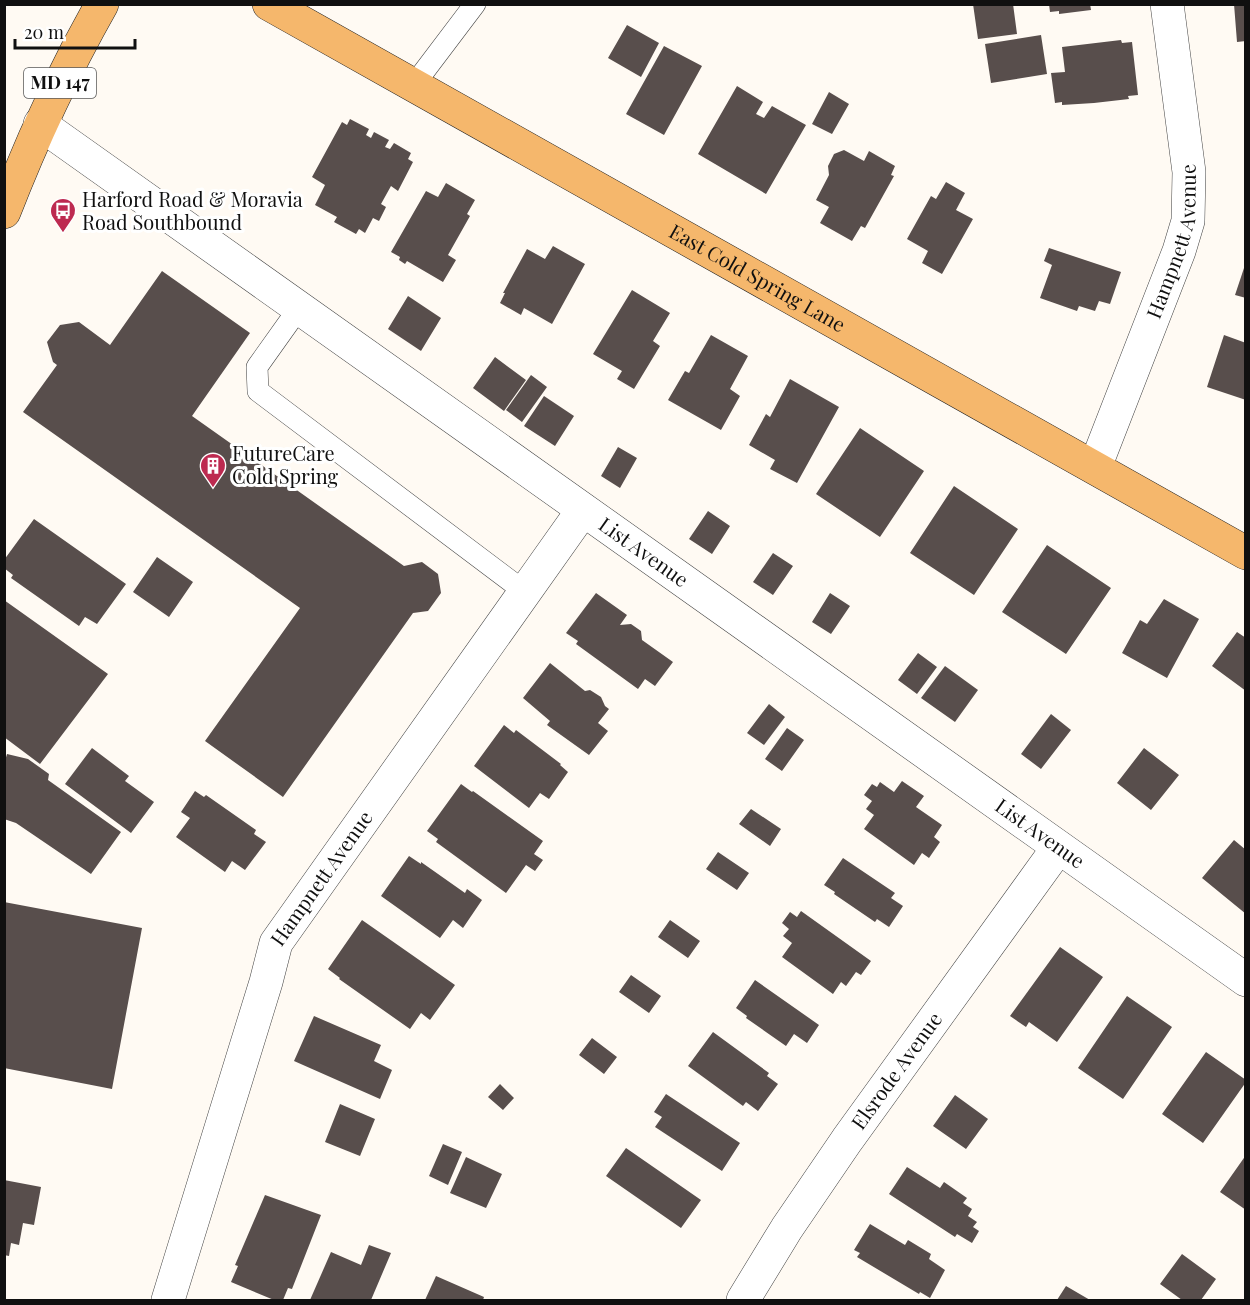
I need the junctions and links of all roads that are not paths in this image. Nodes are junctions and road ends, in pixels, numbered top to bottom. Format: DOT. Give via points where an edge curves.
graph roads {
  1 [pos="102,4"];
  2 [pos="269,4"];
  3 [pos="475,4"];
  4 [pos="1167,4"];
  5 [pos="412,86"];
  6 [pos="40,124"];
  7 [pos="14,162"];
  8 [pos="4,212"];
  9 [pos="299,308"];
  10 [pos="1095,467"];
  11 [pos="584,510"];
  12 [pos="1245,553"];
  13 [pos="525,592"];
  14 [pos="1058,848"];
  15 [pos="1245,980"];
  16 [pos="168,1300"];
  17 [pos="743,1300"];
  1 -- 6 [label="main road, MD 147"];
  2 -- 5 [label="main road, East Cold Spring Lane"];
  3 -- 5 [label="lane"];
  4 -- 10 [label="street, Hampnett Avenue" via="1189,172 1188,221"];
  5 -- 10 [label="main road, East Cold Spring Lane"];
  6 -- 7 [label="main road, MD 147"];
  6 -- 9 [label="street, List Avenue"];
  7 -- 8 [label="main road, MD 147"];
  9 -- 11 [label="street, List Avenue"];
  9 -- 13 [label="lane" via="257,367 258,391"];
  10 -- 12 [label="main road, East Cold Spring Lane"];
  11 -- 13 [label="street, Hampnett Avenue"];
  11 -- 14 [label="street, List Avenue"];
  13 -- 16 [label="street, Hampnett Avenue" via="276,943"];
  14 -- 15 [label="street, List Avenue"];
  14 -- 17 [label="street, Elsrode Avenue" via="847,1140"];
}
